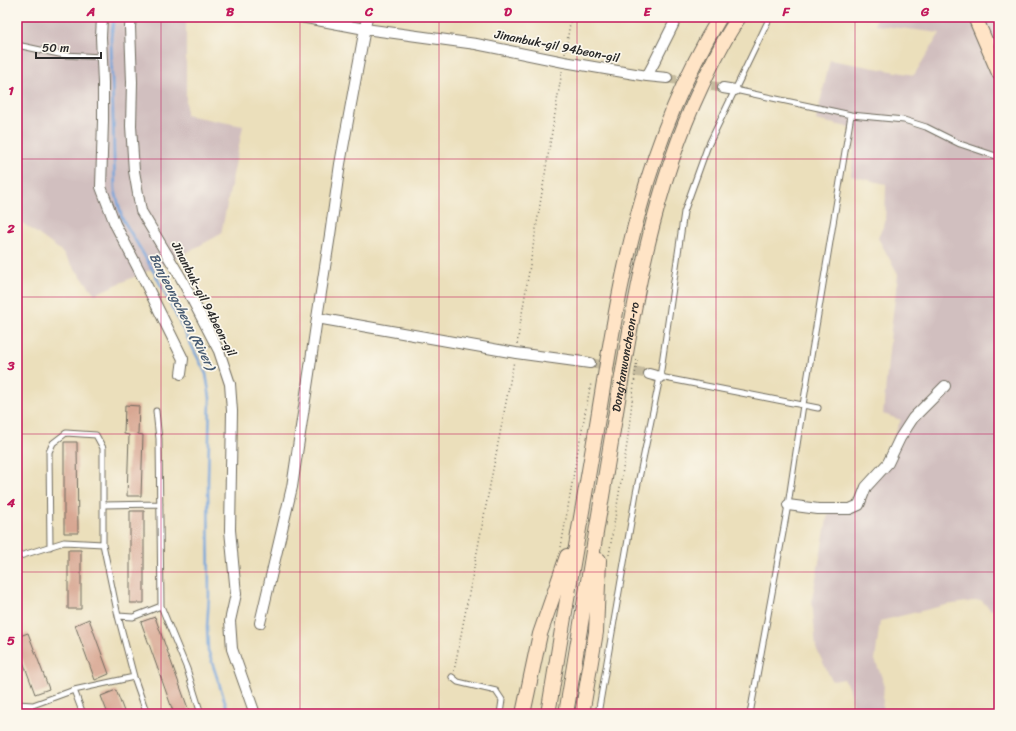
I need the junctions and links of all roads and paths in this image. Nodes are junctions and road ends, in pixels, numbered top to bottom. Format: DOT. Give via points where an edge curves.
graph roads {
  1 [pos="102,17"];
  2 [pos="131,17"];
  3 [pos="301,17"];
  4 [pos="367,17"];
  5 [pos="677,17"];
  6 [pos="720,17"];
  7 [pos="739,17"];
  8 [pos="770,17"];
  9 [pos="974,17"];
  10 [pos="365,29"];
  11 [pos="984,38"];
  12 [pos="999,43"];
  13 [pos="17,45"];
  14 [pos="102,57"];
  15 [pos="999,73"];
  16 [pos="646,76"];
  17 [pos="667,78"];
  18 [pos="723,88"];
  19 [pos="735,90"];
  20 [pos="851,115"];
  21 [pos="999,157"];
  22 [pos="317,318"];
  23 [pos="638,353"];
  24 [pos="590,363"];
  25 [pos="181,374"];
  26 [pos="650,374"];
  27 [pos="660,377"];
  28 [pos="945,386"];
  29 [pos="803,406"];
  30 [pos="818,408"];
  31 [pos="156,411"];
  32 [pos="160,504"];
  33 [pos="103,505"];
  34 [pos="788,505"];
  35 [pos="582,506"];
  36 [pos="600,508"];
  37 [pos="103,544"];
  38 [pos="50,547"];
  39 [pos="17,556"];
  40 [pos="608,558"];
  41 [pos="161,606"];
  42 [pos="118,616"];
  43 [pos="260,622"];
  44 [pos="134,677"];
  45 [pos="452,677"];
  46 [pos="74,690"];
  47 [pos="17,704"];
  48 [pos="82,714"];
  49 [pos="147,714"];
  50 [pos="201,714"];
  51 [pos="255,714"];
  52 [pos="500,714"];
  53 [pos="522,714"];
  54 [pos="548,714"];
  55 [pos="566,714"];
  56 [pos="582,714"];
  57 [pos="598,714"];
  58 [pos="750,714"];
  1 -- 14 [label="street"];
  2 -- 51 [label="street, Jinanbuk-gil 94beon-gil" via="131,126 134,171 141,211 185,285 219,351 230,384 230,530 236,594 230,621 232,649"];
  3 -- 10 [label="street, Jinanbuk-gil 94beon-gil"];
  4 -- 10 [label="street"];
  5 -- 16 [label="street"];
  6 -- 35 [label="main road, Dongtanwoncheon-ro" via="698,53 680,92 640,207 624,271"];
  7 -- 36 [label="main road, Dongtanwoncheon-ro" via="724,41 691,110 663,186 637,291"];
  8 -- 19 [label="lane"];
  9 -- 11 [label="main road"];
  10 -- 16 [label="street, Jinanbuk-gil 94beon-gil" via="476,44"];
  10 -- 22 [label="street" via="340,164"];
  11 -- 12 [label="lane"];
  11 -- 15 [label="main road"];
  13 -- 14 [label="lane" via="64,55"];
  14 -- 25 [label="street" via="101,187 114,224 183,359"];
  16 -- 17 [label="street, Jinanbuk-gil 94beon-gil"];
  18 -- 19 [label="street"];
  19 -- 20 [label="lane"];
  19 -- 27 [label="lane" via="707,148 684,212"];
  20 -- 21 [label="lane" via="904,120 926,127 960,144"];
  20 -- 29 [label="lane"];
  22 -- 24 [label="street" via="516,353"];
  22 -- 43 [label="street" via="292,487"];
  23 -- 40 [label="path" via="627,444"];
  26 -- 27 [label="street"];
  27 -- 29 [label="lane"];
  27 -- 57 [label="lane" via="636,493"];
  28 -- 34 [label="street" via="913,418 888,463 866,487 858,505 850,510"];
  29 -- 30 [label="lane"];
  29 -- 34 [label="lane"];
  31 -- 32 [label="lane"];
  32 -- 33 [label="lane"];
  32 -- 41 [label="lane"];
  33 -- 37 [label="lane"];
  33 -- 38 [label="lane" via="103,448 96,434 66,433 53,443 49,452"];
  34 -- 58 [label="lane"];
  35 -- 53 [label="main road" via="540,634"];
  35 -- 54 [label="main road, Dongtanwoncheon-ro"];
  36 -- 55 [label="main road, Dongtanwoncheon-ro"];
  36 -- 56 [label="main road" via="596,632"];
  37 -- 38 [label="lane" via="64,542"];
  37 -- 42 [label="lane"];
  38 -- 39 [label="lane"];
  41 -- 42 [label="lane" via="133,617"];
  41 -- 50 [label="lane" via="187,669"];
  42 -- 44 [label="lane"];
  44 -- 46 [label="lane"];
  44 -- 49 [label="lane"];
  45 -- 52 [label="lane" via="458,682 496,691 502,700"];
  46 -- 47 [label="lane" via="33,705"];
  46 -- 48 [label="lane"];
}
